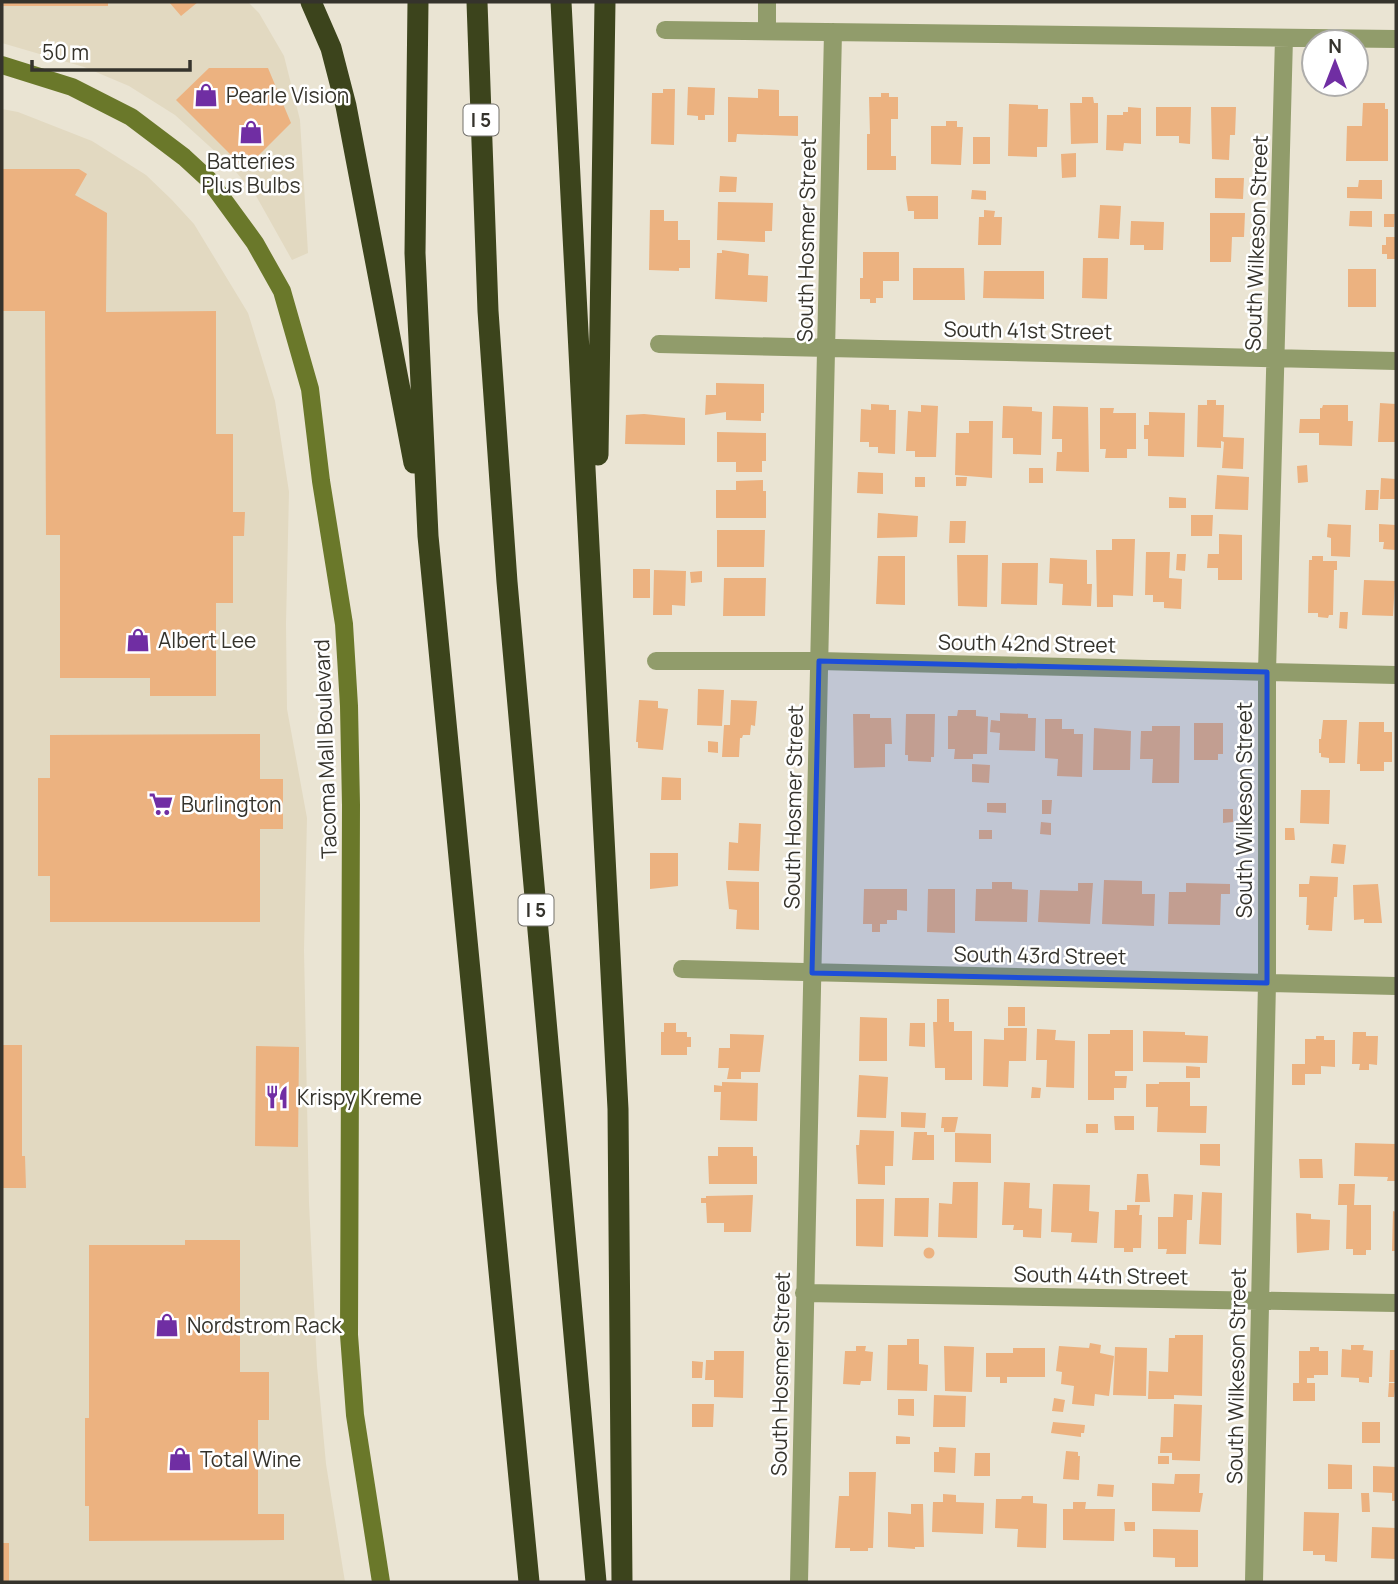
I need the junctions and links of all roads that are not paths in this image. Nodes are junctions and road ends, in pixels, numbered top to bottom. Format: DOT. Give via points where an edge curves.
graph roads {
  1 [pos="311,2"];
  2 [pos="418,2"];
  3 [pos="477,2"];
  4 [pos="561,2"];
  5 [pos="605,2"];
  6 [pos="767,2"];
  7 [pos="665,30"];
  8 [pos="767,32"];
  9 [pos="833,32"];
  10 [pos="1284,38"];
  11 [pos="1396,39"];
  12 [pos="2,65"];
  13 [pos="659,344"];
  14 [pos="826,348"];
  15 [pos="1276,358"];
  16 [pos="1396,361"];
  17 [pos="428,536"];
  18 [pos="656,661"];
  19 [pos="819,661"];
  20 [pos="1267,672"];
  21 [pos="1396,675"];
  22 [pos="597,678"];
  23 [pos="682,969"];
  24 [pos="812,972"];
  25 [pos="1267,984"];
  26 [pos="1396,986"];
  27 [pos="804,1293"];
  28 [pos="1260,1301"];
  29 [pos="1396,1303"];
  30 [pos="381,1582"];
  31 [pos="529,1582"];
  32 [pos="596,1582"];
  33 [pos="622,1582"];
  34 [pos="799,1582"];
  35 [pos="1254,1582"];
  1 -- 17 [label="highway" via="344,94"];
  2 -- 17 [label="highway" via="415,253"];
  3 -- 32 [label="highway, I 5" via="488,311 506,582"];
  4 -- 22 [label="highway"];
  5 -- 22 [label="highway"];
  6 -- 8 [label="street"];
  7 -- 8 [label="street"];
  8 -- 9 [label="street"];
  9 -- 10 [label="street"];
  9 -- 14 [label="street, South Hosmer Street"];
  10 -- 11 [label="street"];
  10 -- 15 [label="street, South Wilkeson Street"];
  12 -- 30 [label="street, Tacoma Mall Boulevard" via="72,87 131,117 209,180 256,243 282,291 310,389 345,638 351,805 349,1335 356,1426"];
  13 -- 14 [label="street, South 41st Street"];
  14 -- 15 [label="street, South 41st Street"];
  14 -- 19 [label="street, South Hosmer Street"];
  15 -- 16 [label="street, South 41st Street"];
  15 -- 20 [label="street, South Wilkeson Street"];
  17 -- 31 [label="highway"];
  18 -- 19 [label="street, South 42nd Street"];
  19 -- 20 [label="street, South 42nd Street"];
  19 -- 24 [label="street, South Hosmer Street"];
  20 -- 21 [label="street, South 42nd Street"];
  20 -- 25 [label="street, South Wilkeson Street"];
  22 -- 33 [label="highway" via="618,1108"];
  23 -- 24 [label="street, South 43rd Street"];
  24 -- 25 [label="street, South 43rd Street"];
  24 -- 27 [label="street, South Hosmer Street"];
  25 -- 26 [label="street, South 43rd Street"];
  25 -- 28 [label="street, South Wilkeson Street"];
  27 -- 28 [label="street, South 44th Street"];
  27 -- 34 [label="street, South Hosmer Street"];
  28 -- 29 [label="street, South 44th Street"];
  28 -- 35 [label="street, South Wilkeson Street"];
}
